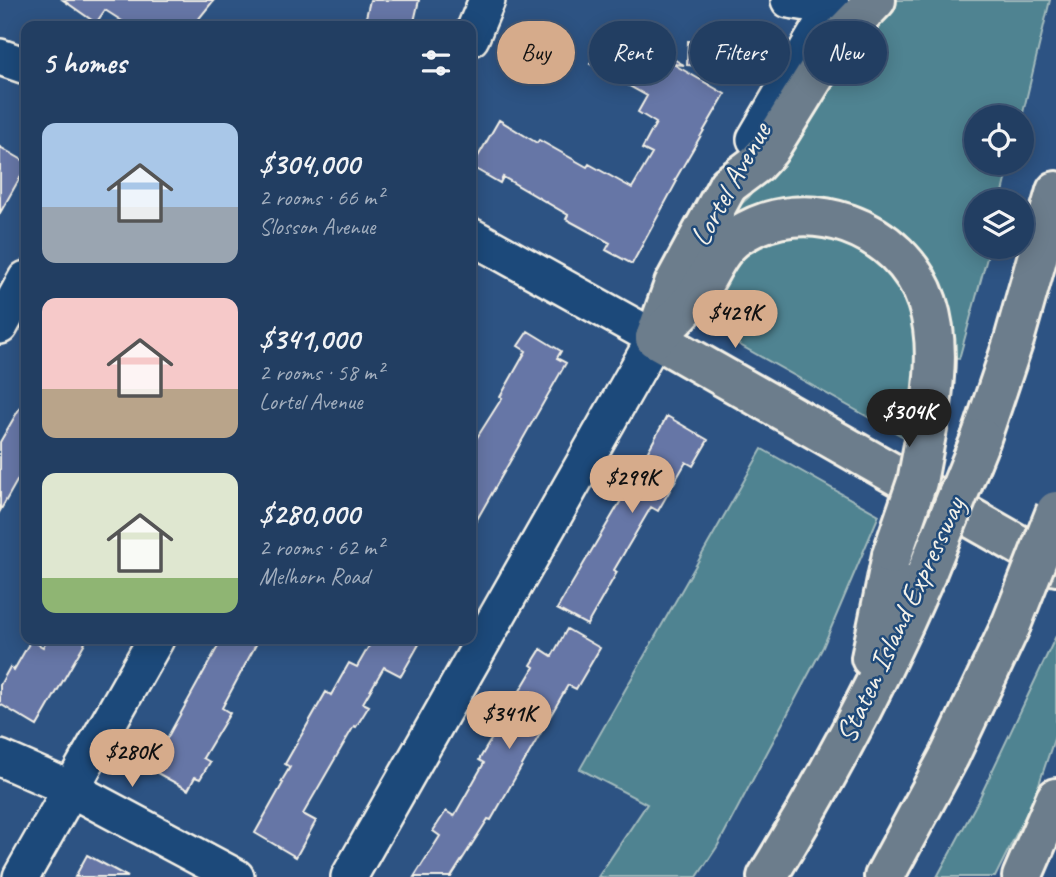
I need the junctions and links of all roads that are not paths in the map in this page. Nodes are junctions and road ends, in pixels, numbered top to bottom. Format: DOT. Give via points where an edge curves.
graph roads {
  1 [pos="487,0"];
  2 [pos="789,0"];
  3 [pos="876,0"];
  4 [pos="476,26"];
  5 [pos="0,57"];
  6 [pos="21,64"];
  7 [pos="728,185"];
  8 [pos="1056,191"];
  9 [pos="476,239"];
  10 [pos="21,288"];
  11 [pos="0,326"];
  12 [pos="655,338"];
  13 [pos="1056,511"];
  14 [pos="1056,566"];
  15 [pos="153,644"];
  16 [pos="862,708"];
  17 [pos="0,758"];
  18 [pos="71,789"];
  19 [pos="1056,798"];
  20 [pos="21,877"];
  21 [pos="236,877"];
  22 [pos="349,877"];
  23 [pos="768,877"];
  24 [pos="884,877"];
  25 [pos="1022,877"];
  1 -- 4 [label="street"];
  2 -- 7 [label="street, Lortel Avenue" via="832,7"];
  3 -- 7 [label="main road" via="841,36 769,150"];
  5 -- 6 [label="street"];
  7 -- 12 [label="main road, Lortel Avenue" via="674,284"];
  8 -- 16 [label="main road, Staten Island Expressway, bridge" via="981,438 926,574"];
  9 -- 12 [label="street"];
  10 -- 11 [label="street"];
  12 -- 14 [label="main road"];
  12 -- 16 [label="main road, bridge" via="695,297 722,252 739,235 792,218 839,221 865,231 905,262 922,289 934,337 930,413 917,482 892,555"];
  12 -- 22 [label="street, Lortel Avenue"];
  13 -- 24 [label="main road, bridge" via="950,755"];
  15 -- 18 [label="street"];
  16 -- 23 [label="main road, Staten Island Expressway"];
  17 -- 18 [label="street"];
  18 -- 20 [label="street"];
  18 -- 21 [label="street"];
  19 -- 25 [label="main road"];
}
